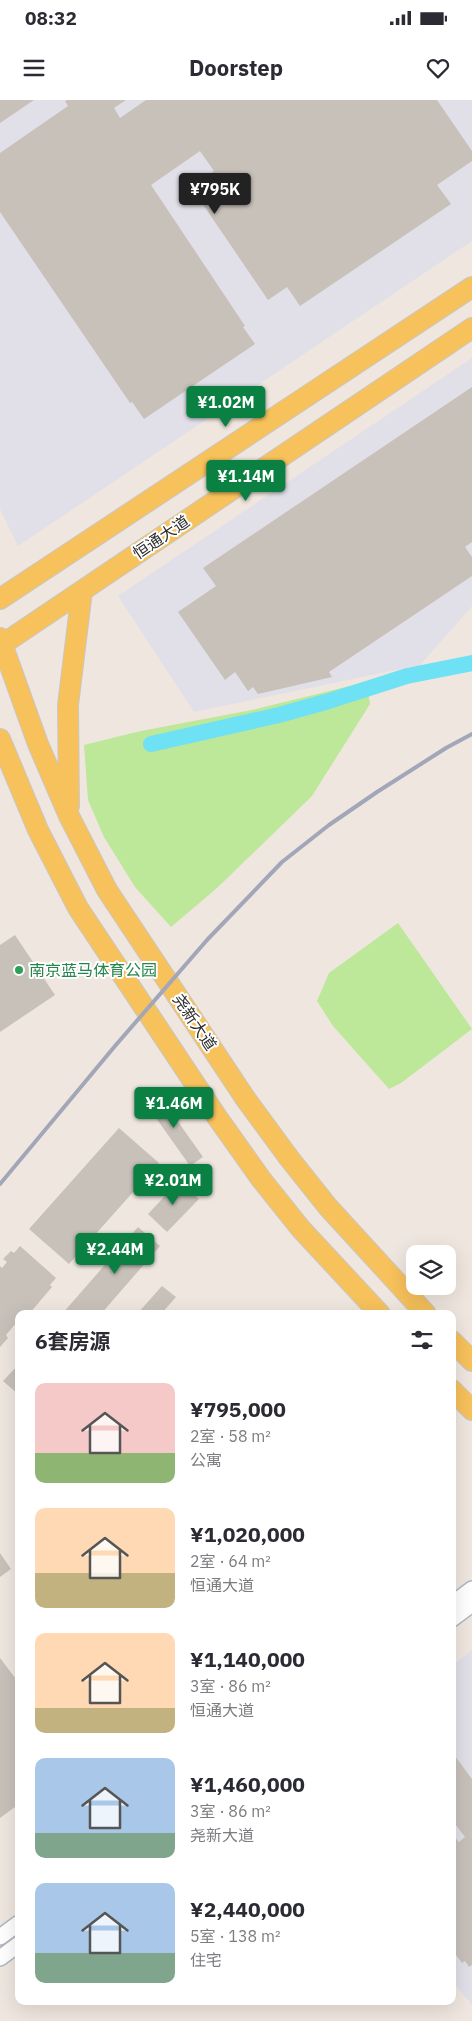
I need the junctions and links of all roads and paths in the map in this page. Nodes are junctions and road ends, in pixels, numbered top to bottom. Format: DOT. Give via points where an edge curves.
graph roads {
  1 [pos="472,287"];
  2 [pos="472,328"];
  3 [pos="82,590"];
  4 [pos="0,598"];
  5 [pos="1,643"];
  6 [pos="0,739"];
  7 [pos="69,816"];
  8 [pos="376,1310"];
  9 [pos="422,1310"];
  10 [pos="456,1345"];
  11 [pos="472,1361"];
  12 [pos="456,1394"];
  13 [pos="472,1410"];
  14 [pos="472,1589"];
  15 [pos="456,1601"];
  16 [pos="472,1604"];
  17 [pos="456,1616"];
  18 [pos="15,1927"];
  19 [pos="0,1937"];
  20 [pos="15,1947"];
  21 [pos="0,1958"];
  1 -- 4 [label="main road"];
  2 -- 3 [label="main road, 恒通大道"];
  3 -- 5 [label="main road, 恒通大道"];
  3 -- 7 [label="main road" via="68,705"];
  5 -- 7 [label="main road, 尧新大道" via="38,744"];
  6 -- 8 [label="main road" via="38,830 78,908 261,1179 301,1229"];
  7 -- 9 [label="main road, 尧新大道" via="107,890 250,1106 328,1207"];
  10 -- 11 [label="main road"];
  12 -- 13 [label="main road"];
  14 -- 15 [label="street"];
  16 -- 17 [label="street"];
  18 -- 19 [label="street"];
  20 -- 21 [label="street"];
}
